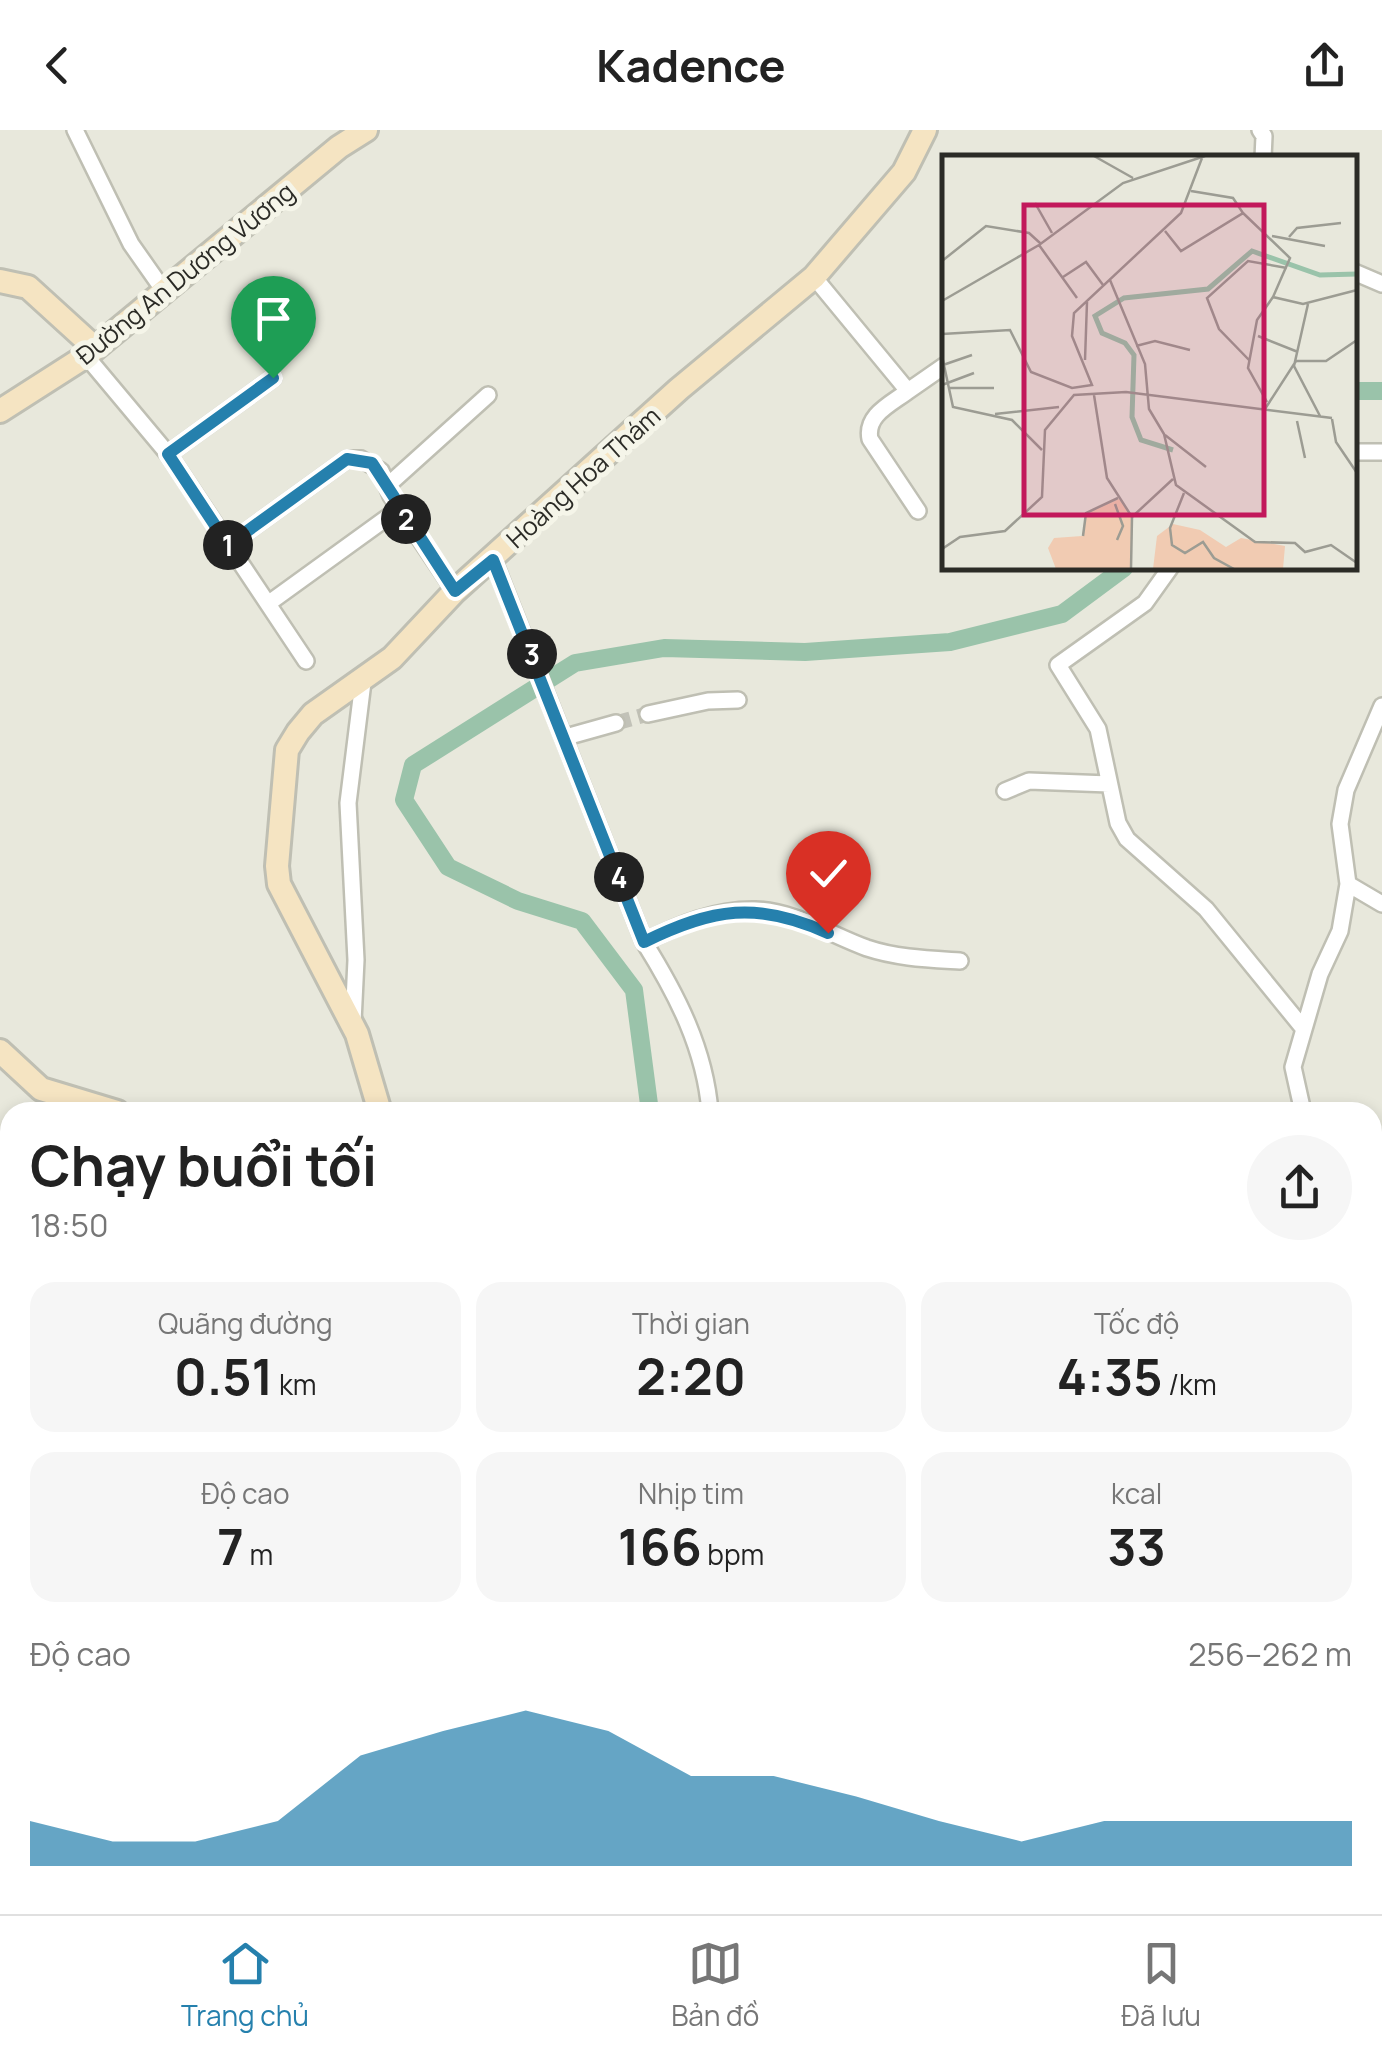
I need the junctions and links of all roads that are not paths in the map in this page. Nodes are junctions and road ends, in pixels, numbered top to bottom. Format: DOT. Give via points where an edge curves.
graph roads {
  1 [pos="74,130"];
  2 [pos="366,130"];
  3 [pos="925,130"];
  4 [pos="1260,130"];
  5 [pos="1263,155"];
  6 [pos="1357,273"];
  7 [pos="814,277"];
  8 [pos="0,281"];
  9 [pos="1382,284"];
  10 [pos="164,292"];
  11 [pos="90,352"];
  12 [pos="942,367"];
  13 [pos="273,378"];
  14 [pos="908,390"];
  15 [pos="488,395"];
  16 [pos="0,411"];
  17 [pos="168,454"];
  18 [pos="387,486"];
  19 [pos="400,509"];
  20 [pos="918,511"];
  21 [pos="228,545"];
  22 [pos="493,560"];
  23 [pos="1169,570"];
  24 [pos="455,591"];
  25 [pos="269,603"];
  26 [pos="306,661"];
  27 [pos="363,682"];
  28 [pos="738,700"];
  29 [pos="1382,706"];
  30 [pos="648,714"];
  31 [pos="616,722"];
  32 [pos="566,736"];
  33 [pos="1109,784"];
  34 [pos="1005,792"];
  35 [pos="1348,884"];
  36 [pos="1382,904"];
  37 [pos="644,942"];
  38 [pos="960,961"];
  39 [pos="353,1026"];
  40 [pos="1304,1028"];
  41 [pos="0,1051"];
  42 [pos="84,1102"];
  43 [pos="377,1102"];
  44 [pos="708,1102"];
  45 [pos="1301,1102"];
  1 -- 10 [label="street" via="131,244"];
  2 -- 10 [label="street, Đường An Dương Vương"];
  3 -- 7 [label="street, Hoàng Hoa Thám" via="904,172"];
  4 -- 5 [label="street"];
  6 -- 9 [label="street"];
  7 -- 14 [label="street"];
  7 -- 22 [label="street, Hoàng Hoa Thám"];
  8 -- 11 [label="street" via="28,287"];
  10 -- 11 [label="street, Đường An Dương Vương"];
  11 -- 16 [label="street, Đường An Dương Vương"];
  11 -- 17 [label="street"];
  12 -- 14 [label="street"];
  13 -- 17 [label="street"];
  14 -- 20 [label="street" via="870,420 868,429"];
  15 -- 18 [label="street"];
  17 -- 21 [label="street"];
  18 -- 19 [label="street"];
  18 -- 21 [label="street" via="372,463 347,459"];
  19 -- 24 [label="street"];
  19 -- 25 [label="street"];
  21 -- 25 [label="street"];
  22 -- 24 [label="street, Hoàng Hoa Thám"];
  22 -- 32 [label="street"];
  23 -- 33 [label="street" via="1145,603 1058,663 1098,730"];
  24 -- 27 [label="street, Hoàng Hoa Thám"];
  25 -- 26 [label="street"];
  27 -- 39 [label="street" via="348,803"];
  27 -- 39 [label="street, Hoàng Hoa Thám" via="314,714 287,750 279,884"];
  28 -- 30 [label="street"];
  29 -- 35 [label="street" via="1346,790 1340,824"];
  31 -- 32 [label="street"];
  32 -- 37 [label="street"];
  33 -- 34 [label="street" via="1029,781"];
  33 -- 40 [label="street" via="1127,839 1206,909"];
  35 -- 36 [label="street"];
  35 -- 40 [label="street" via="1340,931"];
  37 -- 38 [label="street" via="685,922 758,910 871,949"];
  37 -- 44 [label="street" via="679,1000"];
  39 -- 43 [label="street, Hoàng Hoa Thám"];
  40 -- 45 [label="street" via="1293,1066"];
  41 -- 42 [label="street" via="41,1089"];
}
